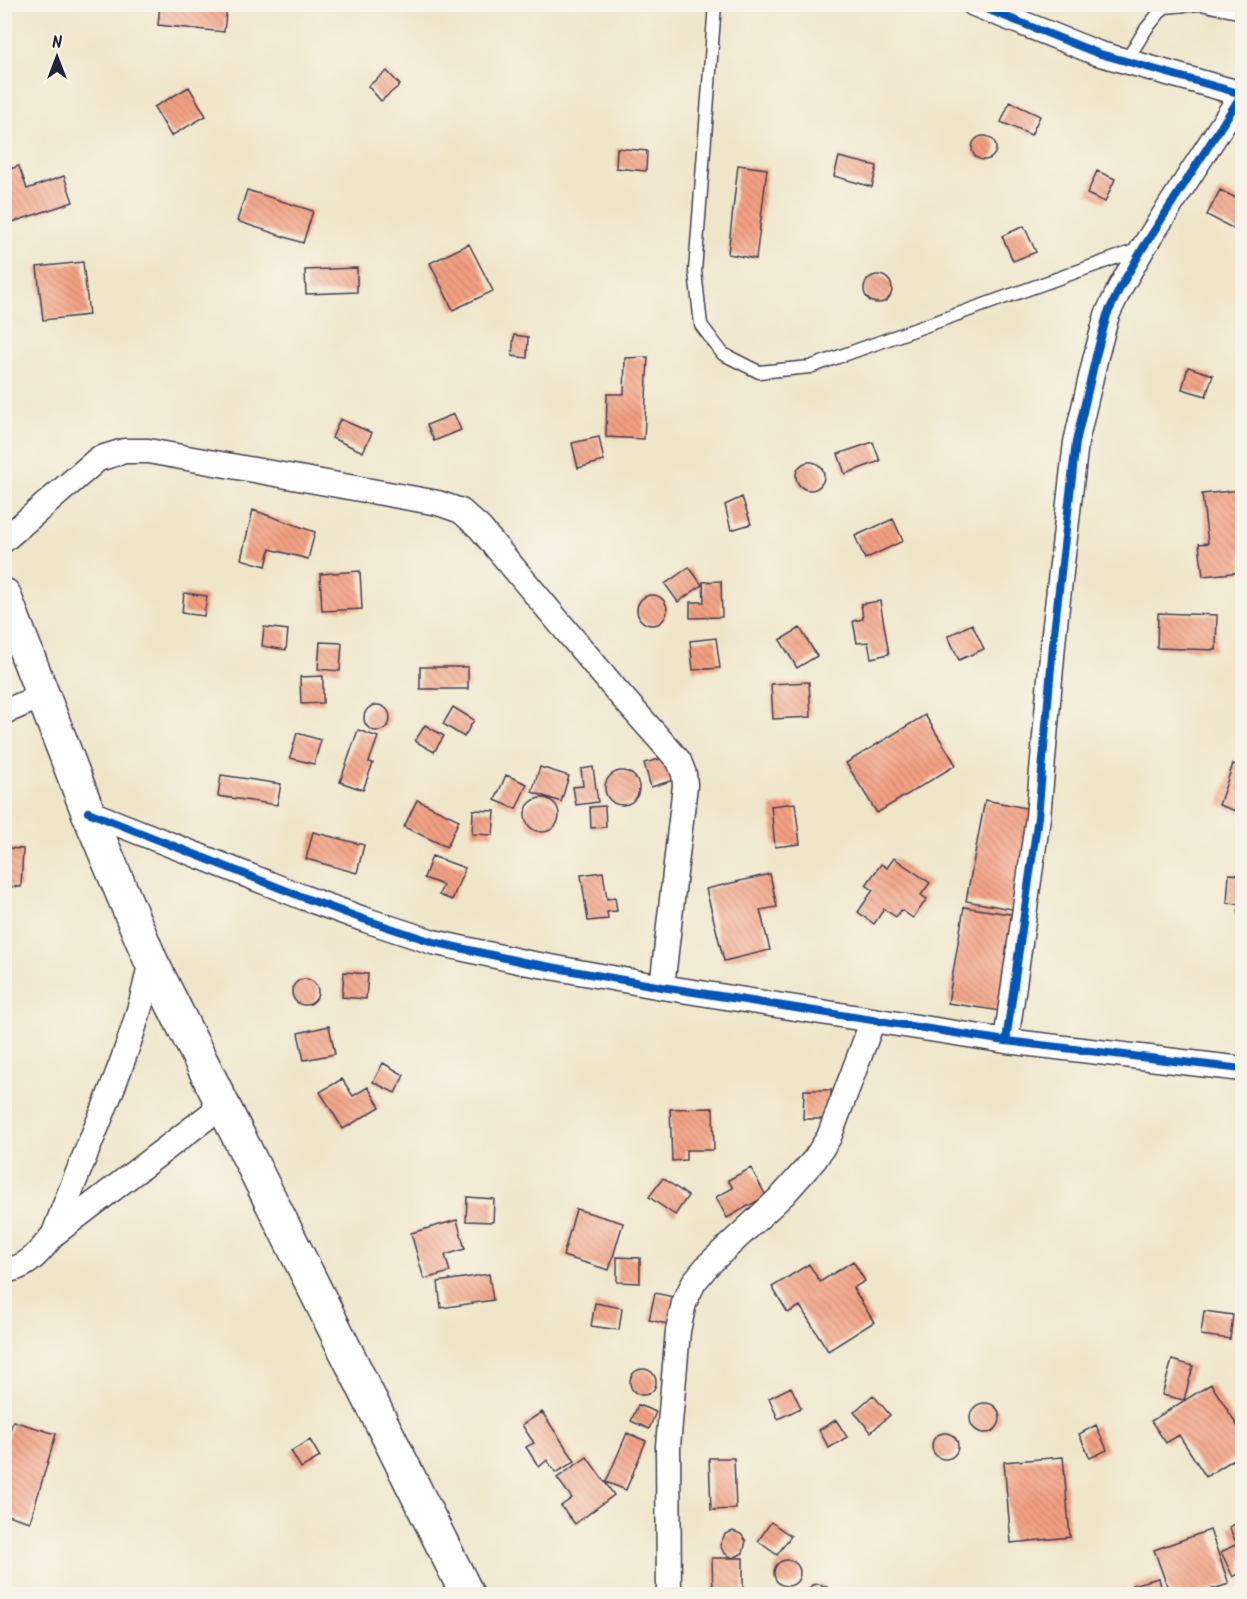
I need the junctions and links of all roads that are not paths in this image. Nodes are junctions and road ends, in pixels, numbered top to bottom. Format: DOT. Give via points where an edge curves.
graph roads {
  1 [pos="715,4"];
  2 [pos="974,4"];
  3 [pos="1200,4"];
  4 [pos="1242,13"];
  5 [pos="1126,61"];
  6 [pos="1143,248"];
  7 [pos="4,540"];
  8 [pos="4,595"];
  9 [pos="42,696"];
  10 [pos="4,712"];
  11 [pos="88,812"];
  12 [pos="151,961"];
  13 [pos="662,987"];
  14 [pos="873,1020"];
  15 [pos="1006,1041"];
  16 [pos="1242,1069"];
  17 [pos="223,1106"];
  18 [pos="54,1234"];
  19 [pos="4,1270"];
  20 [pos="467,1594"];
  21 [pos="669,1594"];
  1 -- 6 [label="lane" via="695,271 701,325 723,354 759,372 810,367"];
  2 -- 5 [label="street"];
  3 -- 4 [label="lane"];
  3 -- 5 [label="lane" via="1164,7"];
  5 -- 6 [label="street" via="1242,94"];
  6 -- 15 [label="street" via="1107,315 1076,442 1038,817"];
  7 -- 13 [label="street" via="98,459 124,451 148,451 438,503 461,511 480,528 678,761 684,774 686,785"];
  8 -- 9 [label="street"];
  9 -- 10 [label="street"];
  9 -- 11 [label="street"];
  11 -- 12 [label="street"];
  11 -- 13 [label="street" via="305,898 433,942"];
  12 -- 17 [label="street"];
  12 -- 18 [label="street" via="113,1086"];
  13 -- 14 [label="street"];
  14 -- 15 [label="street"];
  14 -- 21 [label="street" via="829,1137 815,1159 784,1194 708,1264 684,1303 668,1446"];
  15 -- 16 [label="street"];
  17 -- 18 [label="street"];
  17 -- 20 [label="street"];
  18 -- 19 [label="street" via="20,1268"];
}
